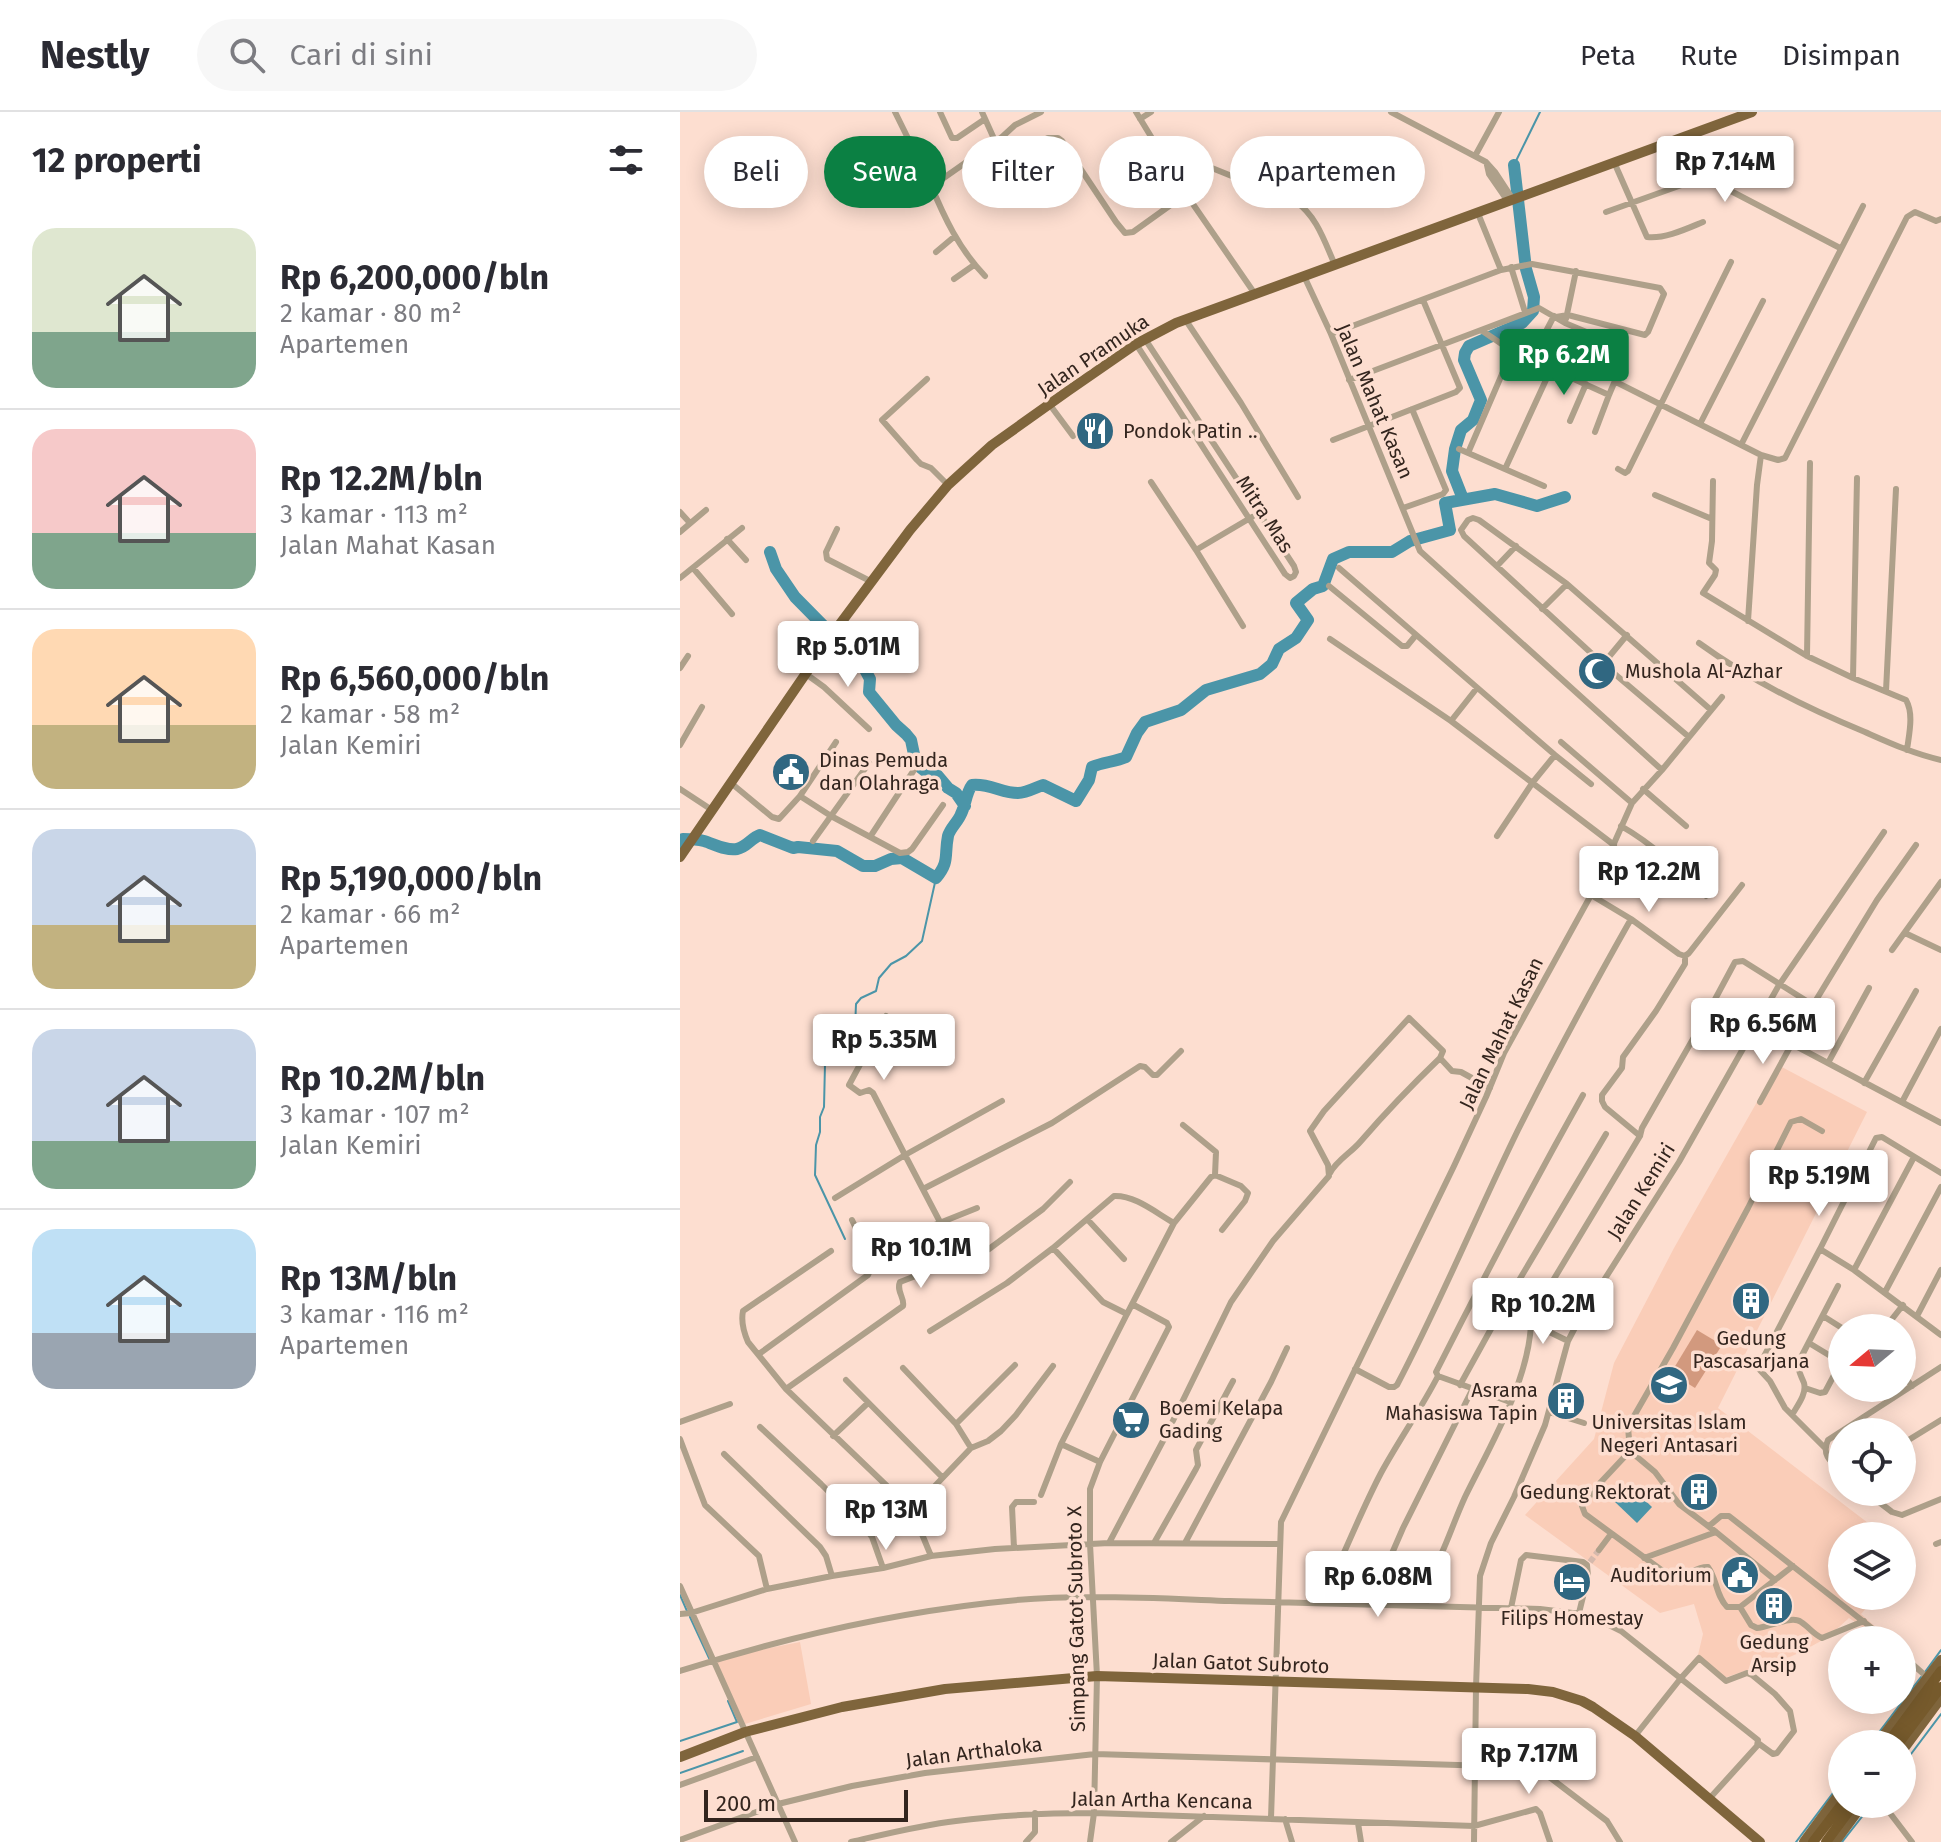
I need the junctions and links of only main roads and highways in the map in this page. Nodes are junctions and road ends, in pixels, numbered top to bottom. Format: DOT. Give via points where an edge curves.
graph roads {
  1 [pos="1752,112"];
  2 [pos="682,854"];
  3 [pos="1941,1660"];
  4 [pos="1941,1671"];
  5 [pos="1941,1687"];
  6 [pos="1941,1698"];
  7 [pos="1887,1730"];
  8 [pos="1897,1730"];
  9 [pos="1909,1730"];
  10 [pos="1916,1732"];
  11 [pos="680,1757"];
  12 [pos="1828,1809"];
  13 [pos="1831,1818"];
  14 [pos="1844,1818"];
  15 [pos="1853,1818"];
  16 [pos="1815,1827"];
  17 [pos="1746,1838"];
  18 [pos="1760,1842"];
  19 [pos="1804,1842"];
  20 [pos="1813,1842"];
  21 [pos="1826,1842"];
  22 [pos="1835,1842"];
  1 -- 2 [label="main road, Jalan Pramuka" via="1185,319 1140,342 992,445 948,485 837,628"];
  3 -- 7 [label="main road"];
  4 -- 8 [label="highway"];
  5 -- 9 [label="highway"];
  6 -- 10 [label="main road"];
  11 -- 17 [label="main road, Jalan Gatot Subroto" via="745,1732 842,1707 945,1689 1097,1676 1553,1692 1593,1707 1635,1736"];
  12 -- 16 [label="main road"];
  13 -- 20 [label="highway"];
  14 -- 21 [label="highway"];
  15 -- 22 [label="main road"];
  16 -- 19 [label="main road"];
  16 -- 20 [label="main road"];
  17 -- 18 [label="main road, Jalan Gatot Subroto"];
}
